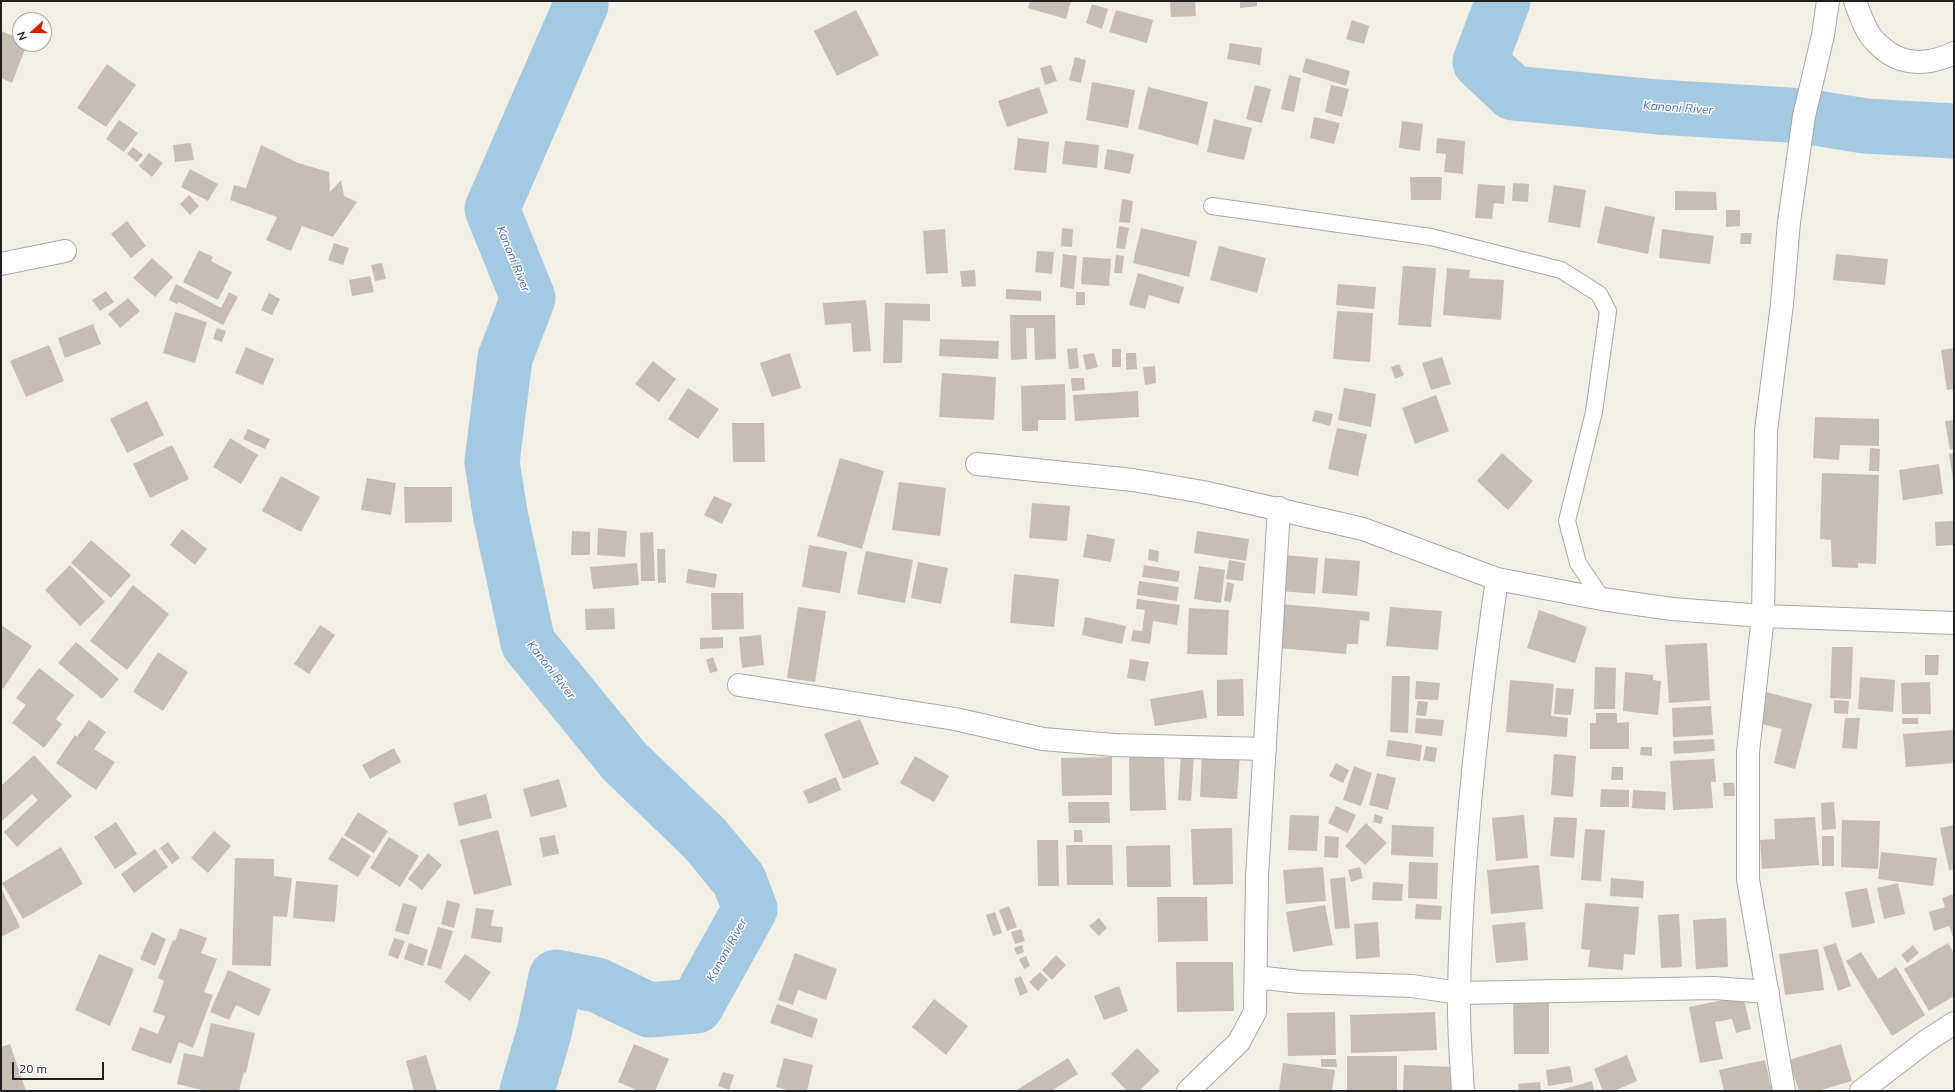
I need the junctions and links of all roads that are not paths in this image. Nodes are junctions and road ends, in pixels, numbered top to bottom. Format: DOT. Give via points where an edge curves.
graph roads {
  1 [pos="1828,1"];
  2 [pos="1855,1"];
  3 [pos="1954,53"];
  4 [pos="1212,206"];
  5 [pos="65,251"];
  6 [pos="1,264"];
  7 [pos="977,464"];
  8 [pos="1278,508"];
  9 [pos="1497,579"];
  10 [pos="1602,599"];
  11 [pos="1763,616"];
  12 [pos="1954,623"];
  13 [pos="739,685"];
  14 [pos="1265,749"];
  15 [pos="1256,977"];
  16 [pos="1768,992"];
  17 [pos="1458,993"];
  18 [pos="1954,1023"];
  19 [pos="1188,1091"];
  20 [pos="1463,1091"];
  21 [pos="1784,1091"];
  22 [pos="1861,1091"];
  1 -- 11 [label="street" via="1803,124 1766,431"];
  2 -- 3 [label="street" via="1870,35 1888,53 1908,62 1920,63 1940,60"];
  4 -- 10 [label="lane" via="1431,237 1561,270 1599,294 1608,311 1594,412 1567,521 1578,563"];
  5 -- 6 [label="street"];
  7 -- 8 [label="street" via="1133,480"];
  8 -- 9 [label="street" via="1363,529"];
  8 -- 14 [label="street"];
  9 -- 10 [label="street"];
  9 -- 17 [label="street" via="1480,695 1467,827"];
  10 -- 11 [label="street"];
  11 -- 12 [label="street"];
  11 -- 16 [label="street" via="1748,752 1748,879"];
  13 -- 14 [label="street" via="954,719 1043,739 1114,745"];
  14 -- 15 [label="street" via="1257,876"];
  15 -- 17 [label="street" via="1300,982 1412,986"];
  15 -- 19 [label="street" via="1255,1012 1239,1042"];
  16 -- 17 [label="street" via="1714,988"];
  16 -- 21 [label="street"];
  17 -- 20 [label="street"];
  18 -- 22 [label="street"];
}
